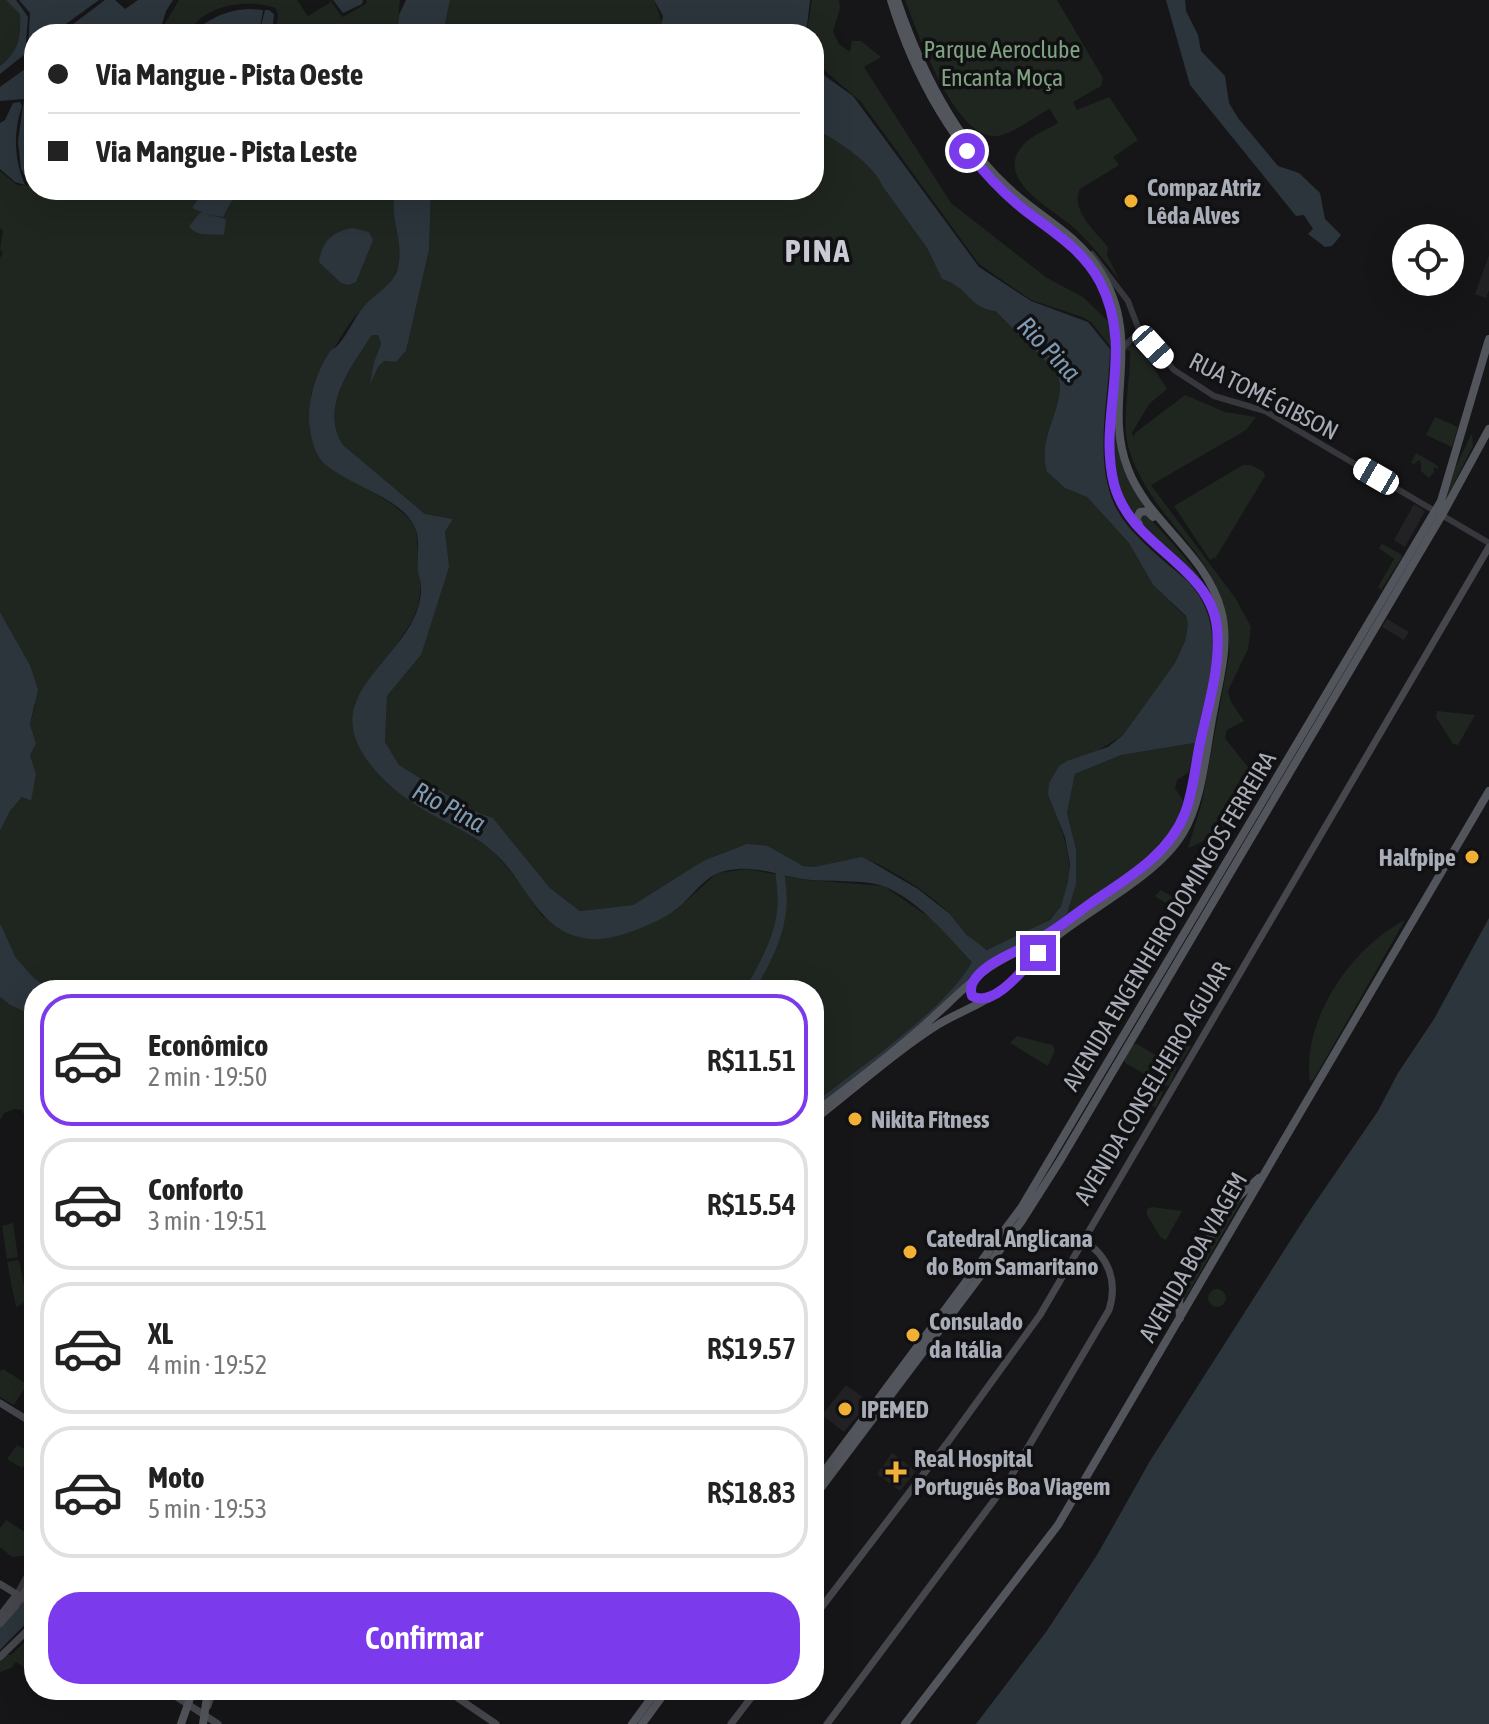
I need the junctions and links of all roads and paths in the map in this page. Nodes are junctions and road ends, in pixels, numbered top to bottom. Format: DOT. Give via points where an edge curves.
graph roads {
  1 [pos="894,0"];
  2 [pos="1067,234"];
  3 [pos="1489,339"];
  4 [pos="1153,347"];
  5 [pos="1121,352"];
  6 [pos="1489,429"];
  7 [pos="1438,513"];
  8 [pos="1489,545"];
  9 [pos="1162,551"];
  10 [pos="1202,570"];
  11 [pos="1489,791"];
  12 [pos="974,979"];
  13 [pos="989,999"];
  14 [pos="824,1105"];
  15 [pos="824,1112"];
  16 [pos="1266,1172"];
  17 [pos="1083,1240"];
  18 [pos="1180,1318"];
  19 [pos="0,1403"];
  20 [pos="24,1418"];
  21 [pos="824,1472"];
  22 [pos="824,1484"];
  23 [pos="0,1584"];
  24 [pos="24,1586"];
  25 [pos="24,1593"];
  26 [pos="19,1598"];
  27 [pos="24,1601"];
  28 [pos="824,1604"];
  29 [pos="0,1616"];
  30 [pos="0,1624"];
  31 [pos="24,1634"];
  32 [pos="0,1657"];
  33 [pos="181,1700"];
  34 [pos="190,1700"];
  35 [pos="461,1700"];
  36 [pos="650,1700"];
  37 [pos="660,1700"];
  38 [pos="749,1700"];
  39 [pos="189,1705"];
  40 [pos="203,1717"];
  41 [pos="181,1724"];
  42 [pos="218,1724"];
  43 [pos="496,1724"];
  44 [pos="632,1724"];
  45 [pos="642,1724"];
  46 [pos="731,1724"];
  47 [pos="827,1724"];
  48 [pos="905,1724"];
  1 -- 2 [label="main road" via="927,76 971,146 1015,194"];
  1 -- 5 [label="main road" via="920,74 967,151 1014,201 1066,240 1092,268 1112,310"];
  2 -- 4 [label="street, RUA TOMÉ GIBSON" via="1098,260"];
  2 -- 5 [label="main road" via="1087,252 1109,286 1120,317"];
  3 -- 7 [label="main road, AVENIDA ENGENHEIRO DOMINGOS FERREIRA"];
  4 -- 5 [label="street" via="1137,338"];
  4 -- 7 [label="street, RUA TOMÉ GIBSON" via="1205,391 1265,411"];
  5 -- 9 [label="main road" via="1110,444 1114,484 1129,516"];
  5 -- 10 [label="main road" via="1119,421 1125,463 1150,507"];
  6 -- 7 [label="main road, AVENIDA ENGENHEIRO DOMINGOS FERREIRA"];
  7 -- 8 [label="street, RUA TOMÉ GIBSON"];
  7 -- 21 [label="main road, AVENIDA ENGENHEIRO DOMINGOS FERREIRA" via="1021,1208"];
  7 -- 22 [label="main road, AVENIDA ENGENHEIRO DOMINGOS FERREIRA" via="1120,1063 1021,1222"];
  8 -- 17 [label="main road, AVENIDA CONSELHEIRO AGUIAR"];
  9 -- 10 [label="main road" via="1137,521 1142,511 1149,512"];
  9 -- 12 [label="main road" via="1202,590 1217,625 1217,657 1188,803 1174,834 1155,856 1043,938"];
  10 -- 13 [label="main road" via="1222,613 1225,650 1196,801 1185,830 1155,865 1055,937"];
  11 -- 16 [label="main road, AVENIDA BOA VIAGEM"];
  12 -- 13 [label="main road" via="972,996"];
  12 -- 14 [label="main road"];
  13 -- 15 [label="main road" via="936,1026"];
  16 -- 18 [label="main road, AVENIDA BOA VIAGEM"];
  16 -- 18 [label="main road" via="1229,1205 1183,1284"];
  17 -- 28 [label="main road, AVENIDA CONSELHEIRO AGUIAR" via="1022,1341"];
  17 -- 47 [label="main road" via="1112,1276 1109,1310 1007,1483"];
  18 -- 48 [label="main road, AVENIDA BOA VIAGEM" via="1058,1525"];
  19 -- 20 [label="main road"];
  23 -- 26 [label="main road"];
  24 -- 26 [label="street"];
  25 -- 30 [label="main road, bridge"];
  26 -- 27 [label="main road"];
  26 -- 29 [label="main road"];
  31 -- 32 [label="main road"];
  33 -- 39 [label="main road"];
  34 -- 39 [label="main road"];
  35 -- 43 [label="main road"];
  36 -- 44 [label="main road"];
  37 -- 45 [label="main road"];
  38 -- 46 [label="main road"];
  39 -- 40 [label="main road"];
  39 -- 41 [label="main road"];
  40 -- 42 [label="main road"];
}
